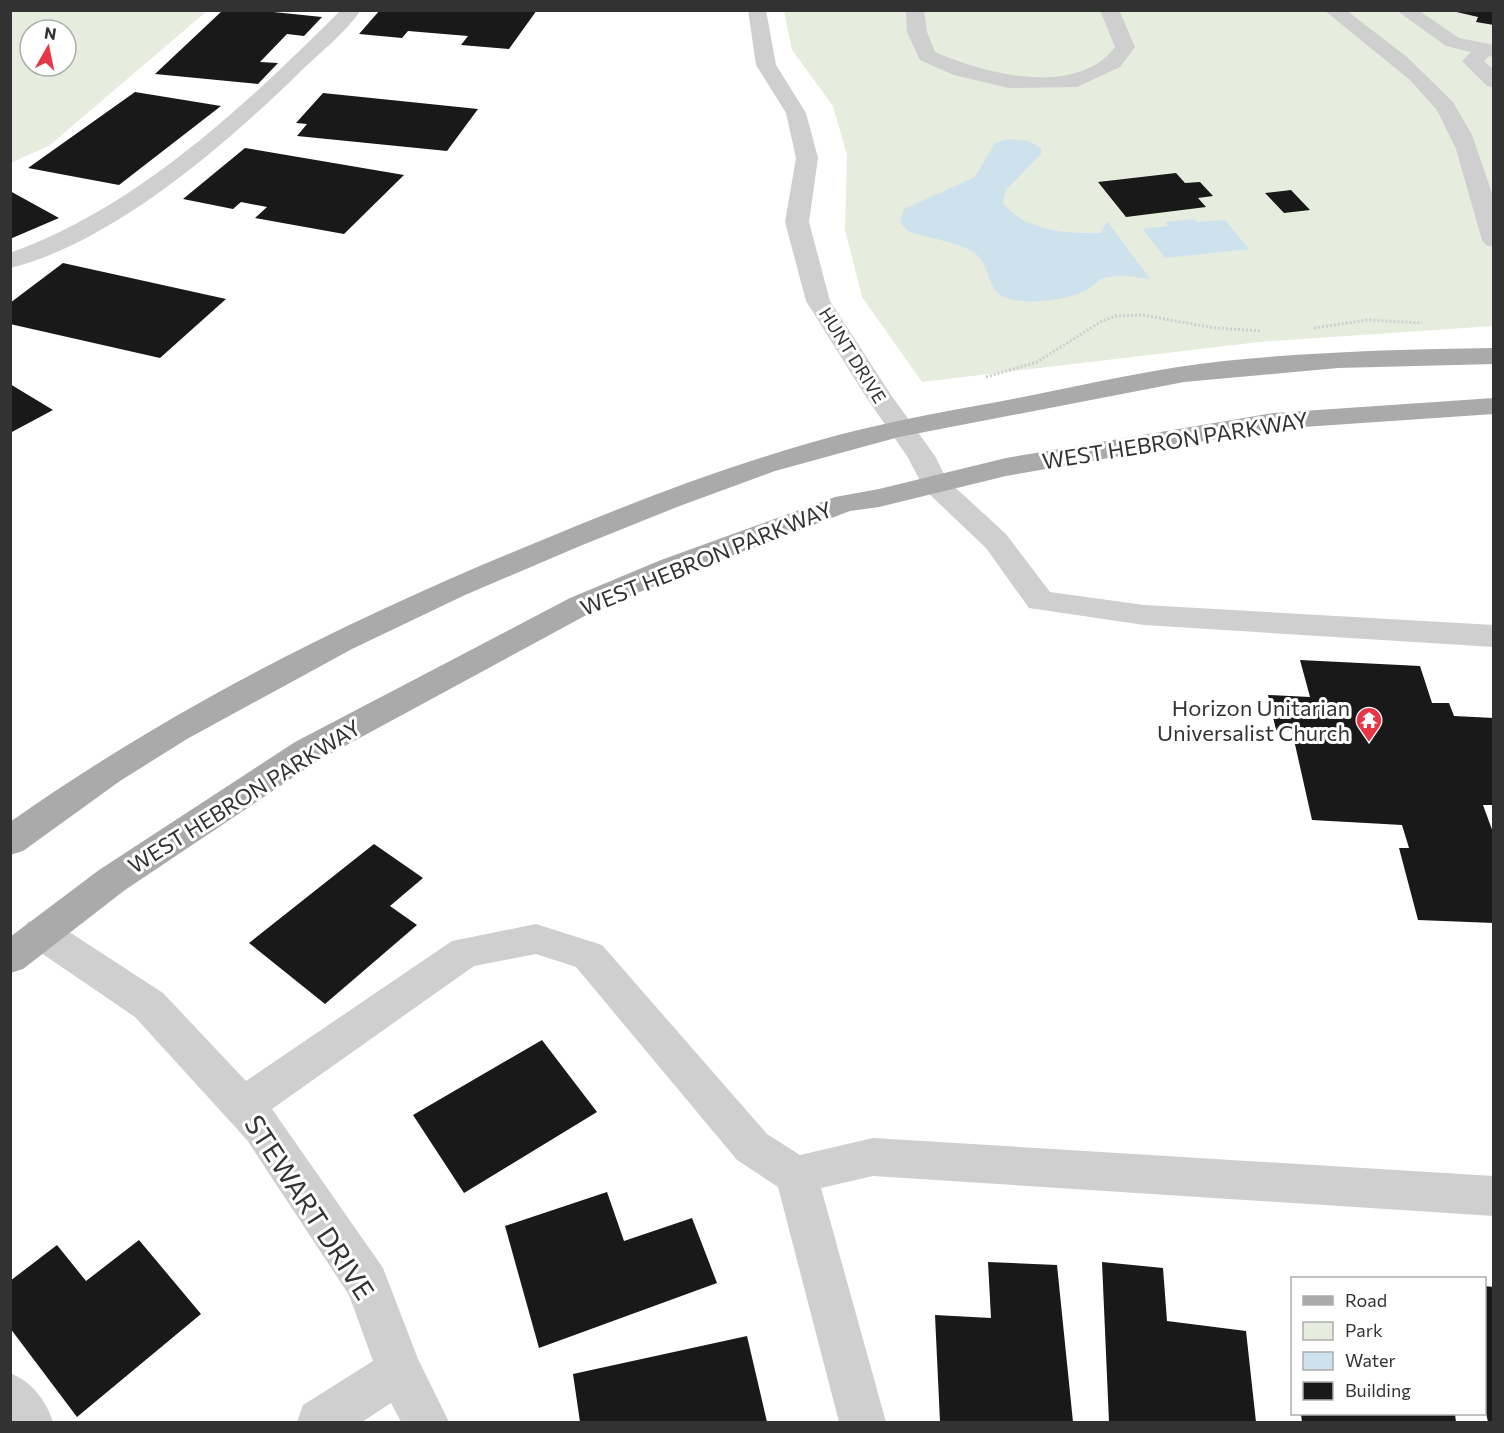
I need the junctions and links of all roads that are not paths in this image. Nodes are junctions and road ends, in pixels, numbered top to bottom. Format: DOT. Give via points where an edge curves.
graph roads {
  1 [pos="352,10"];
  2 [pos="758,10"];
  3 [pos="915,10"];
  4 [pos="1109,10"];
  5 [pos="1334,10"];
  6 [pos="1405,10"];
  7 [pos="1489,50"];
  8 [pos="1494,82"];
  9 [pos="1494,240"];
  10 [pos="10,261"];
  11 [pos="1494,356"];
  12 [pos="1494,406"];
  13 [pos="900,429"];
  14 [pos="935,484"];
  15 [pos="1494,636"];
  16 [pos="10,841"];
  17 [pos="26,946"];
  18 [pos="243,1106"];
  19 [pos="796,1175"];
  20 [pos="1494,1196"];
  21 [pos="400,1371"];
  22 [pos="10,1396"];
  23 [pos="30,1422"];
  24 [pos="320,1422"];
  25 [pos="425,1422"];
  26 [pos="862,1422"];
  1 -- 10 [label="street" via="225,129 123,206 56,244"];
  2 -- 13 [label="street, HUNT DRIVE" via="766,65 796,113 807,159 796,222 818,301"];
  3 -- 4 [label="street" via="916,32 927,56 961,71 1009,82 1077,81 1113,63 1125,46"];
  5 -- 9 [label="street" via="1436,94 1455,121"];
  6 -- 7 [label="street" via="1453,42"];
  7 -- 8 [label="street" via="1472,62"];
  11 -- 13 [label="main road" via="1279,364 1182,375"];
  12 -- 14 [label="main road, WEST HEBRON PARKWAY" via="1274,421 1006,467"];
  13 -- 14 [label="street, HUNT DRIVE" via="921,456"];
  13 -- 16 [label="main road" via="836,444 673,497 462,584 234,698 121,763"];
  14 -- 15 [label="street" via="996,541 1040,601 1144,615"];
  14 -- 17 [label="main road, WEST HEBRON PARKWAY" via="845,503 581,605 307,751 181,832"];
  17 -- 18 [label="street, STEWART DRIVE" via="149,1005"];
  18 -- 19 [label="street" via="465,952 536,939 589,956 752,1147"];
  18 -- 21 [label="street, STEWART DRIVE" via="262,1127 367,1283"];
  19 -- 20 [label="street" via="873,1157"];
  19 -- 26 [label="street"];
  21 -- 24 [label="street"];
  21 -- 25 [label="street, STEWART DRIVE"];
  22 -- 23 [label="street"];
}
